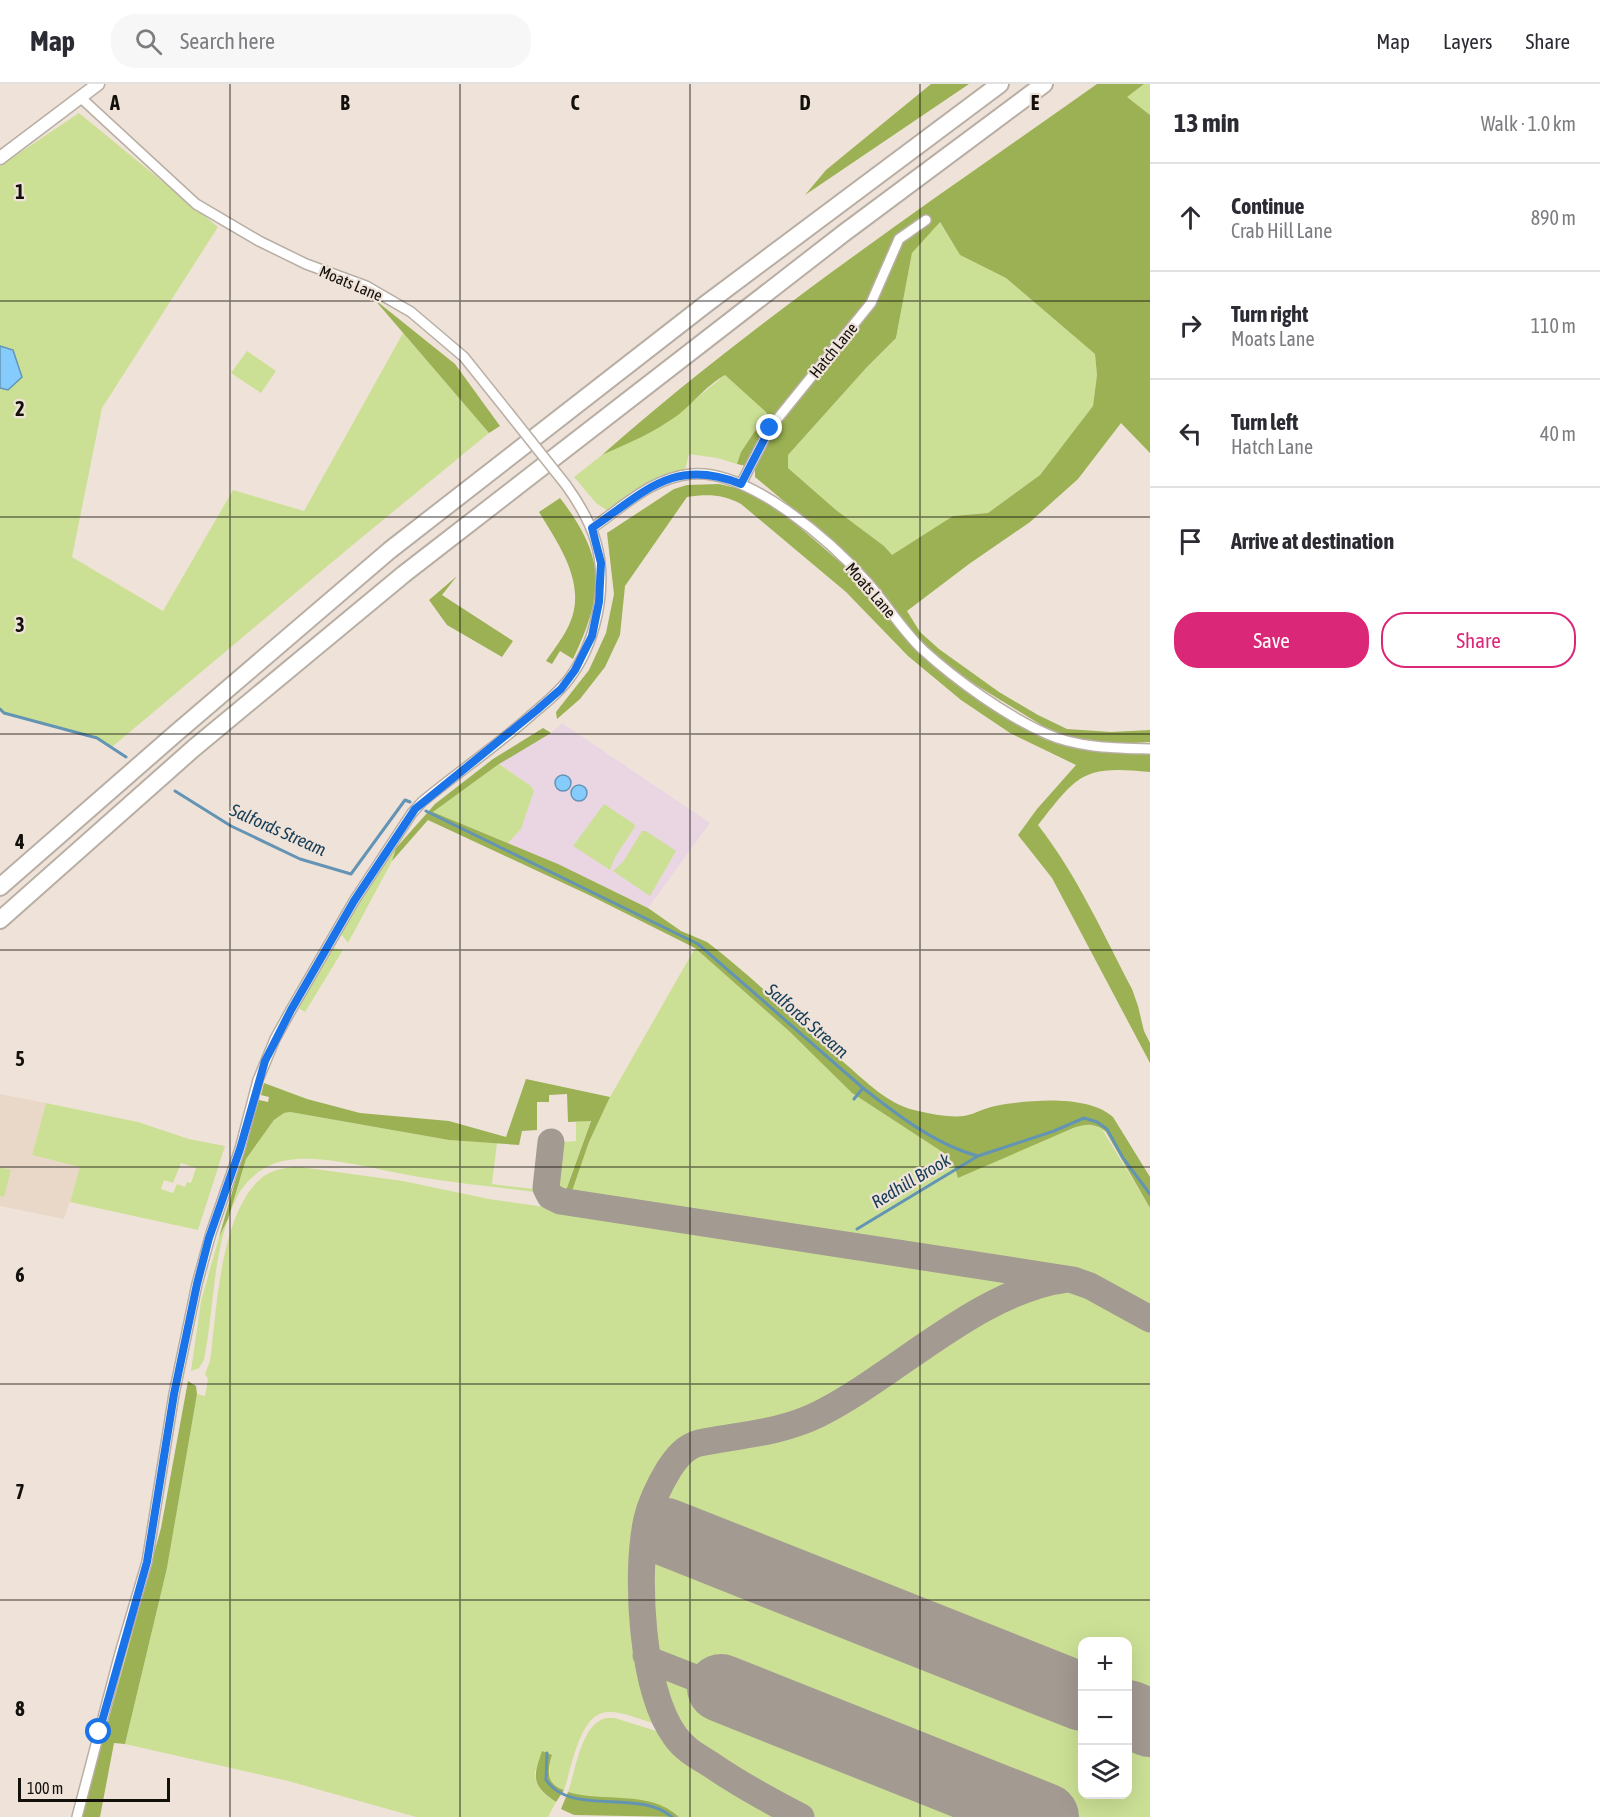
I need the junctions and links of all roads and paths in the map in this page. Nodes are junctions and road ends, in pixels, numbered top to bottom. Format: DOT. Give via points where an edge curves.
graph roads {
  1 [pos="98,84"];
  2 [pos="1000,84"];
  3 [pos="1044,84"];
  4 [pos="80,97"];
  5 [pos="0,159"];
  6 [pos="926,220"];
  7 [pos="741,484"];
  8 [pos="592,528"];
  9 [pos="1150,749"];
  10 [pos="0,887"];
  11 [pos="0,920"];
  12 [pos="78,1817"];
  1 -- 4 [label="street"];
  2 -- 10 [label="highway" via="821,216 390,550"];
  3 -- 11 [label="highway" via="835,240 404,574 194,748"];
  4 -- 5 [label="street"];
  4 -- 8 [label="street, Moats Lane, bridge" via="196,204 259,241 366,286 411,312 464,357 566,485"];
  6 -- 7 [label="street, Hatch Lane" via="899,239 871,303 770,428"];
  7 -- 8 [label="street, Moats Lane" via="706,474 671,478 637,495"];
  7 -- 9 [label="street, Moats Lane" via="763,494 804,524 868,583 921,648 1012,715 1048,735 1075,742"];
  8 -- 12 [label="street, Moats Lane" via="601,563 599,602 592,636 575,670 561,689 530,717 415,809 354,901 265,1061 197,1284 147,1562"];
}
